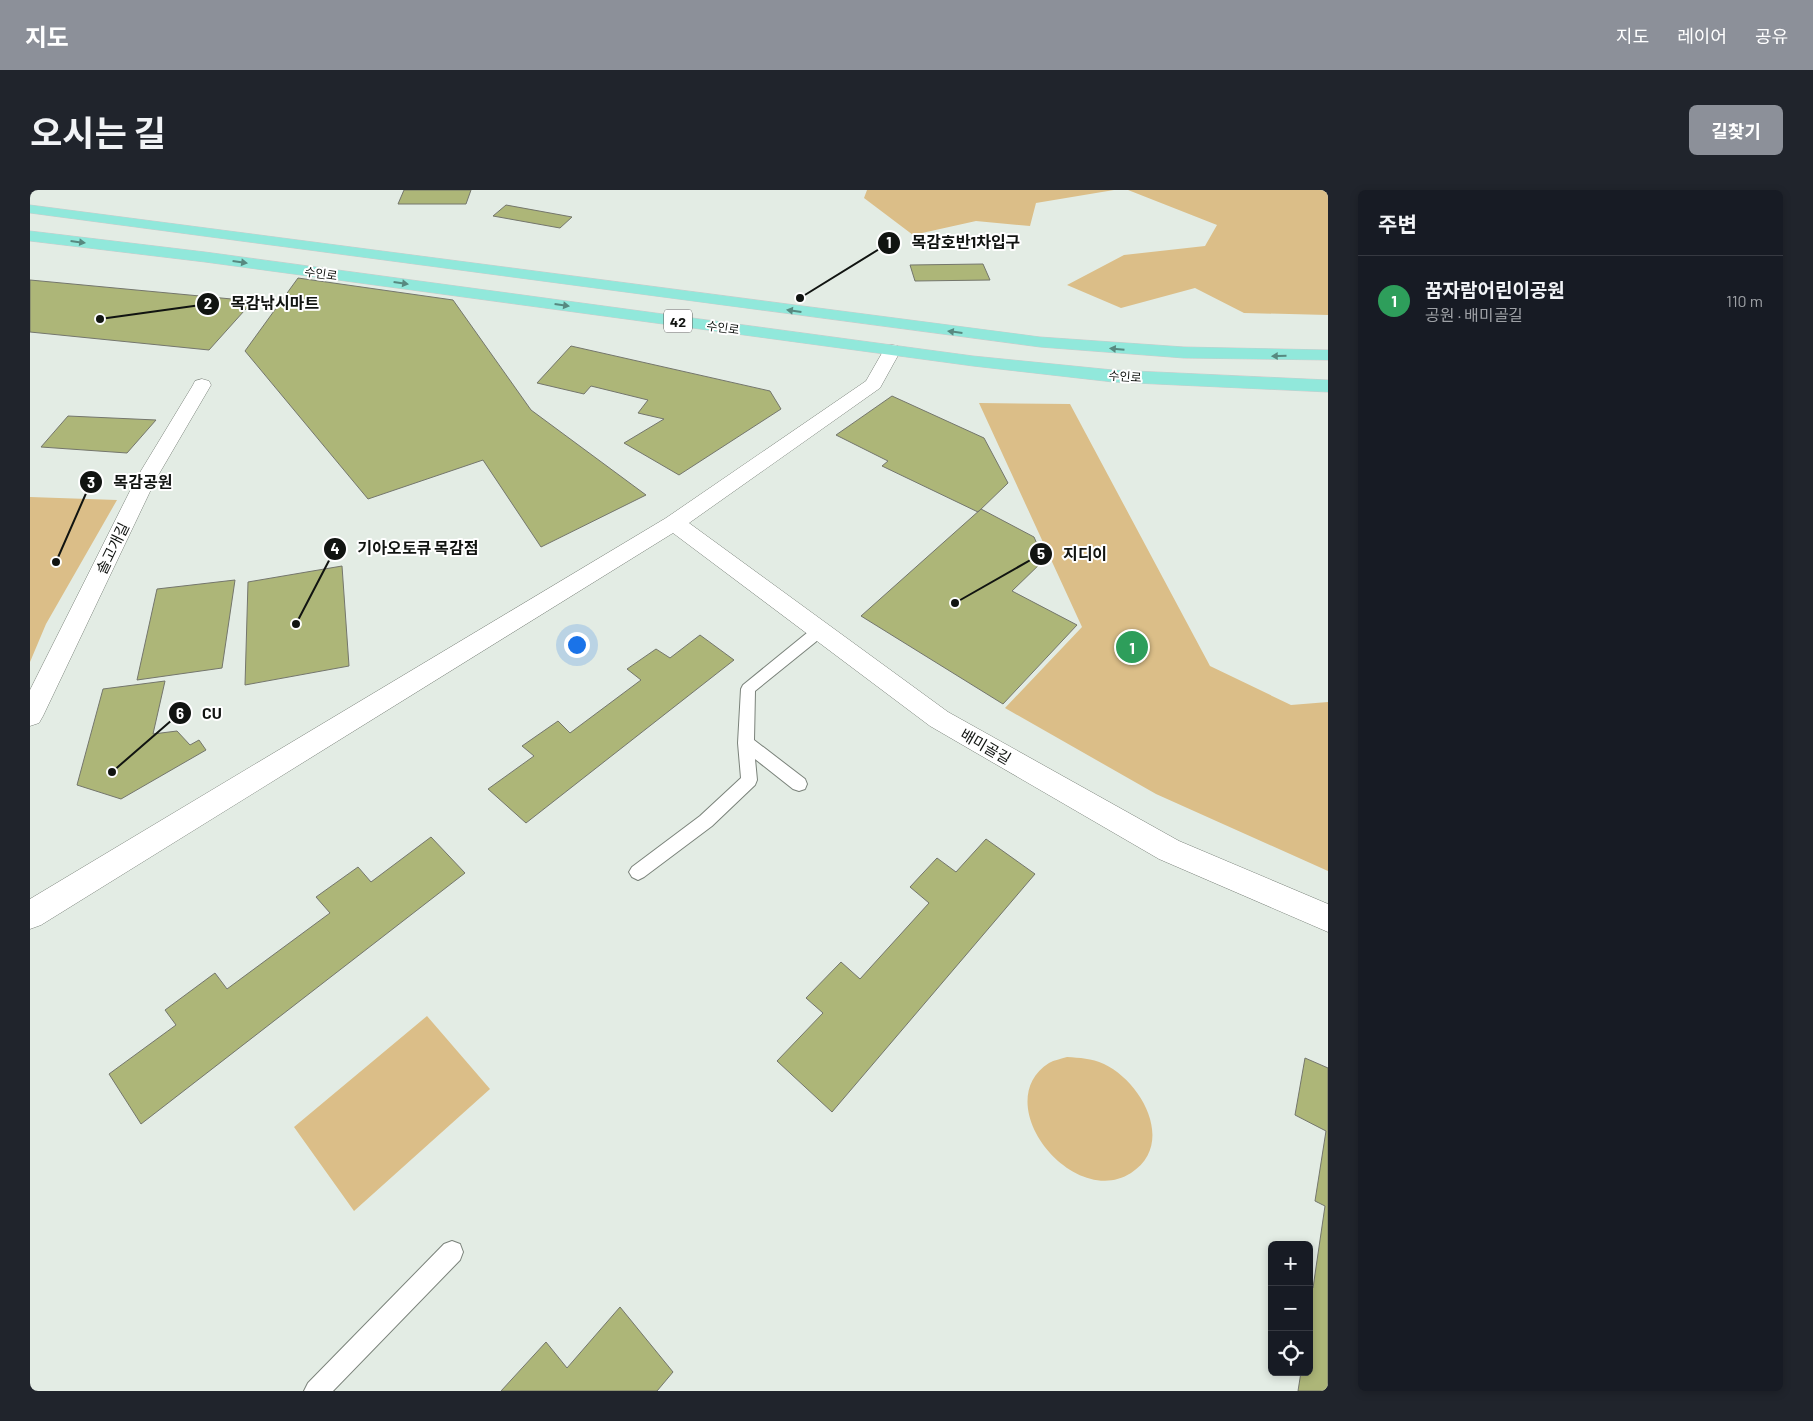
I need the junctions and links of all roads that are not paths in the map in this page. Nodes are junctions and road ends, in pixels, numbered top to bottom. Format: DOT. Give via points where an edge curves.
graph roads {
  1 [pos="30,210"];
  2 [pos="30,236"];
  3 [pos="892,350"];
  4 [pos="1328,356"];
  5 [pos="202,385"];
  6 [pos="1328,386"];
  7 [pos="674,523"];
  8 [pos="818,632"];
  9 [pos="30,716"];
  10 [pos="746,743"];
  11 [pos="800,784"];
  12 [pos="638,872"];
  13 [pos="30,915"];
  14 [pos="1328,918"];
  15 [pos="452,1252"];
  16 [pos="316,1391"];
  4 -- 1 [label="main road, 수인로 / 42, one-way" via="1265,357 1040,342"];
  2 -- 3 [label="main road, 수인로 / 42, one-way"];
  3 -- 6 [label="main road, 수인로 / 42" via="1113,376"];
  3 -- 7 [label="street" via="873,384"];
  5 -- 9 [label="street, 솔고개길" via="146,480"];
  7 -- 8 [label="street, 배미골길"];
  7 -- 13 [label="street"];
  8 -- 10 [label="lane" via="748,689"];
  8 -- 14 [label="street, 배미골길" via="940,720 1168,850"];
  10 -- 11 [label="lane"];
  10 -- 12 [label="lane" via="749,780 706,821"];
  15 -- 16 [label="lane"];
}
